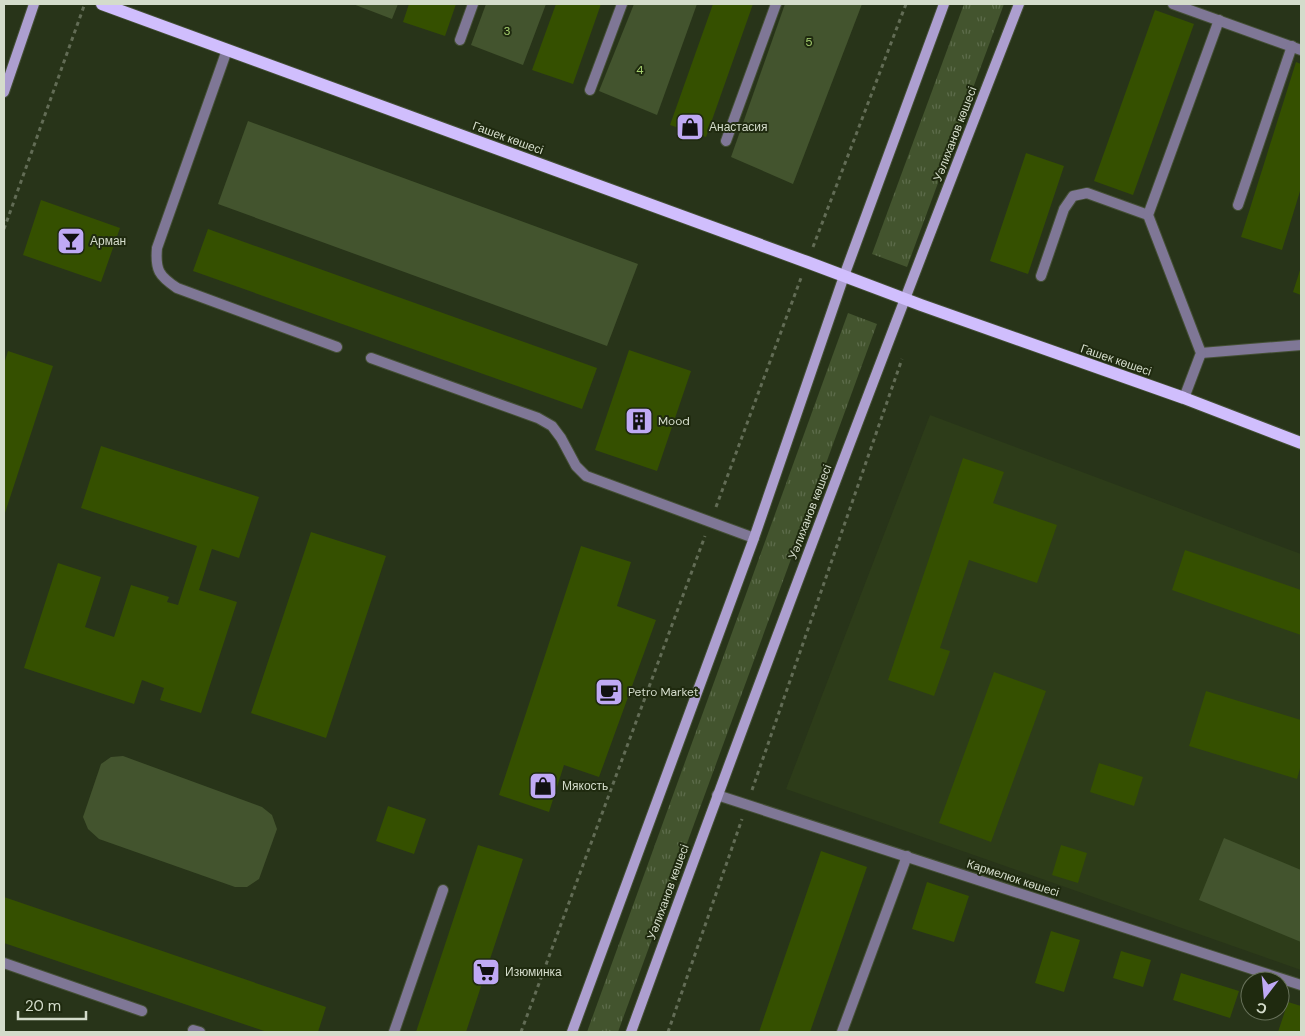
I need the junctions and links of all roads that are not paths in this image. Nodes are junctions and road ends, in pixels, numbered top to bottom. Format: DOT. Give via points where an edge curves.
graph roads {
  1 [pos="34,4"];
  2 [pos="102,4"];
  3 [pos="473,4"];
  4 [pos="622,4"];
  5 [pos="776,4"];
  6 [pos="944,4"];
  7 [pos="1019,4"];
  8 [pos="1173,4"];
  9 [pos="1219,20"];
  10 [pos="460,40"];
  11 [pos="1297,48"];
  12 [pos="227,50"];
  13 [pos="590,90"];
  14 [pos="4,92"];
  15 [pos="726,142"];
  16 [pos="1238,205"];
  17 [pos="1148,215"];
  18 [pos="844,276"];
  19 [pos="1041,276"];
  20 [pos="904,299"];
  21 [pos="1301,345"];
  22 [pos="338,347"];
  23 [pos="1201,353"];
  24 [pos="370,358"];
  25 [pos="1184,398"];
  26 [pos="1301,443"];
  27 [pos="754,538"];
  28 [pos="717,795"];
  29 [pos="907,856"];
  30 [pos="443,890"];
  31 [pos="4,963"];
  32 [pos="1301,985"];
  33 [pos="142,1011"];
  34 [pos="394,1032"];
  35 [pos="572,1032"];
  36 [pos="631,1032"];
  37 [pos="842,1032"];
  1 -- 14 [label="main road"];
  2 -- 12 [label="main road, Гашек көшесі"];
  3 -- 10 [label="lane"];
  4 -- 13 [label="lane"];
  5 -- 15 [label="lane"];
  6 -- 18 [label="main road"];
  7 -- 20 [label="main road, Уәлиханов көшесі"];
  8 -- 9 [label="lane"];
  9 -- 11 [label="lane"];
  9 -- 17 [label="lane"];
  11 -- 16 [label="lane"];
  12 -- 18 [label="main road, Гашек көшесі"];
  12 -- 22 [label="lane" via="157,248 157,268 161,276 177,288"];
  17 -- 19 [label="lane" via="1087,193 1073,196 1064,209"];
  17 -- 23 [label="lane"];
  18 -- 20 [label="main road, Гашек көшесі"];
  18 -- 27 [label="main road"];
  20 -- 25 [label="main road, Гашек көшесі"];
  20 -- 28 [label="main road, Уәлиханов көшесі"];
  21 -- 23 [label="lane"];
  23 -- 25 [label="lane"];
  24 -- 27 [label="lane" via="538,418 552,426 576,466 586,476"];
  25 -- 26 [label="main road, Гашек көшесі"];
  27 -- 35 [label="main road"];
  28 -- 29 [label="lane, Кармелюк көшесі"];
  28 -- 36 [label="main road, Уәлиханов көшесі"];
  29 -- 32 [label="lane, Кармелюк көшесі"];
  29 -- 37 [label="lane"];
  30 -- 34 [label="lane"];
  31 -- 33 [label="lane"];
}
